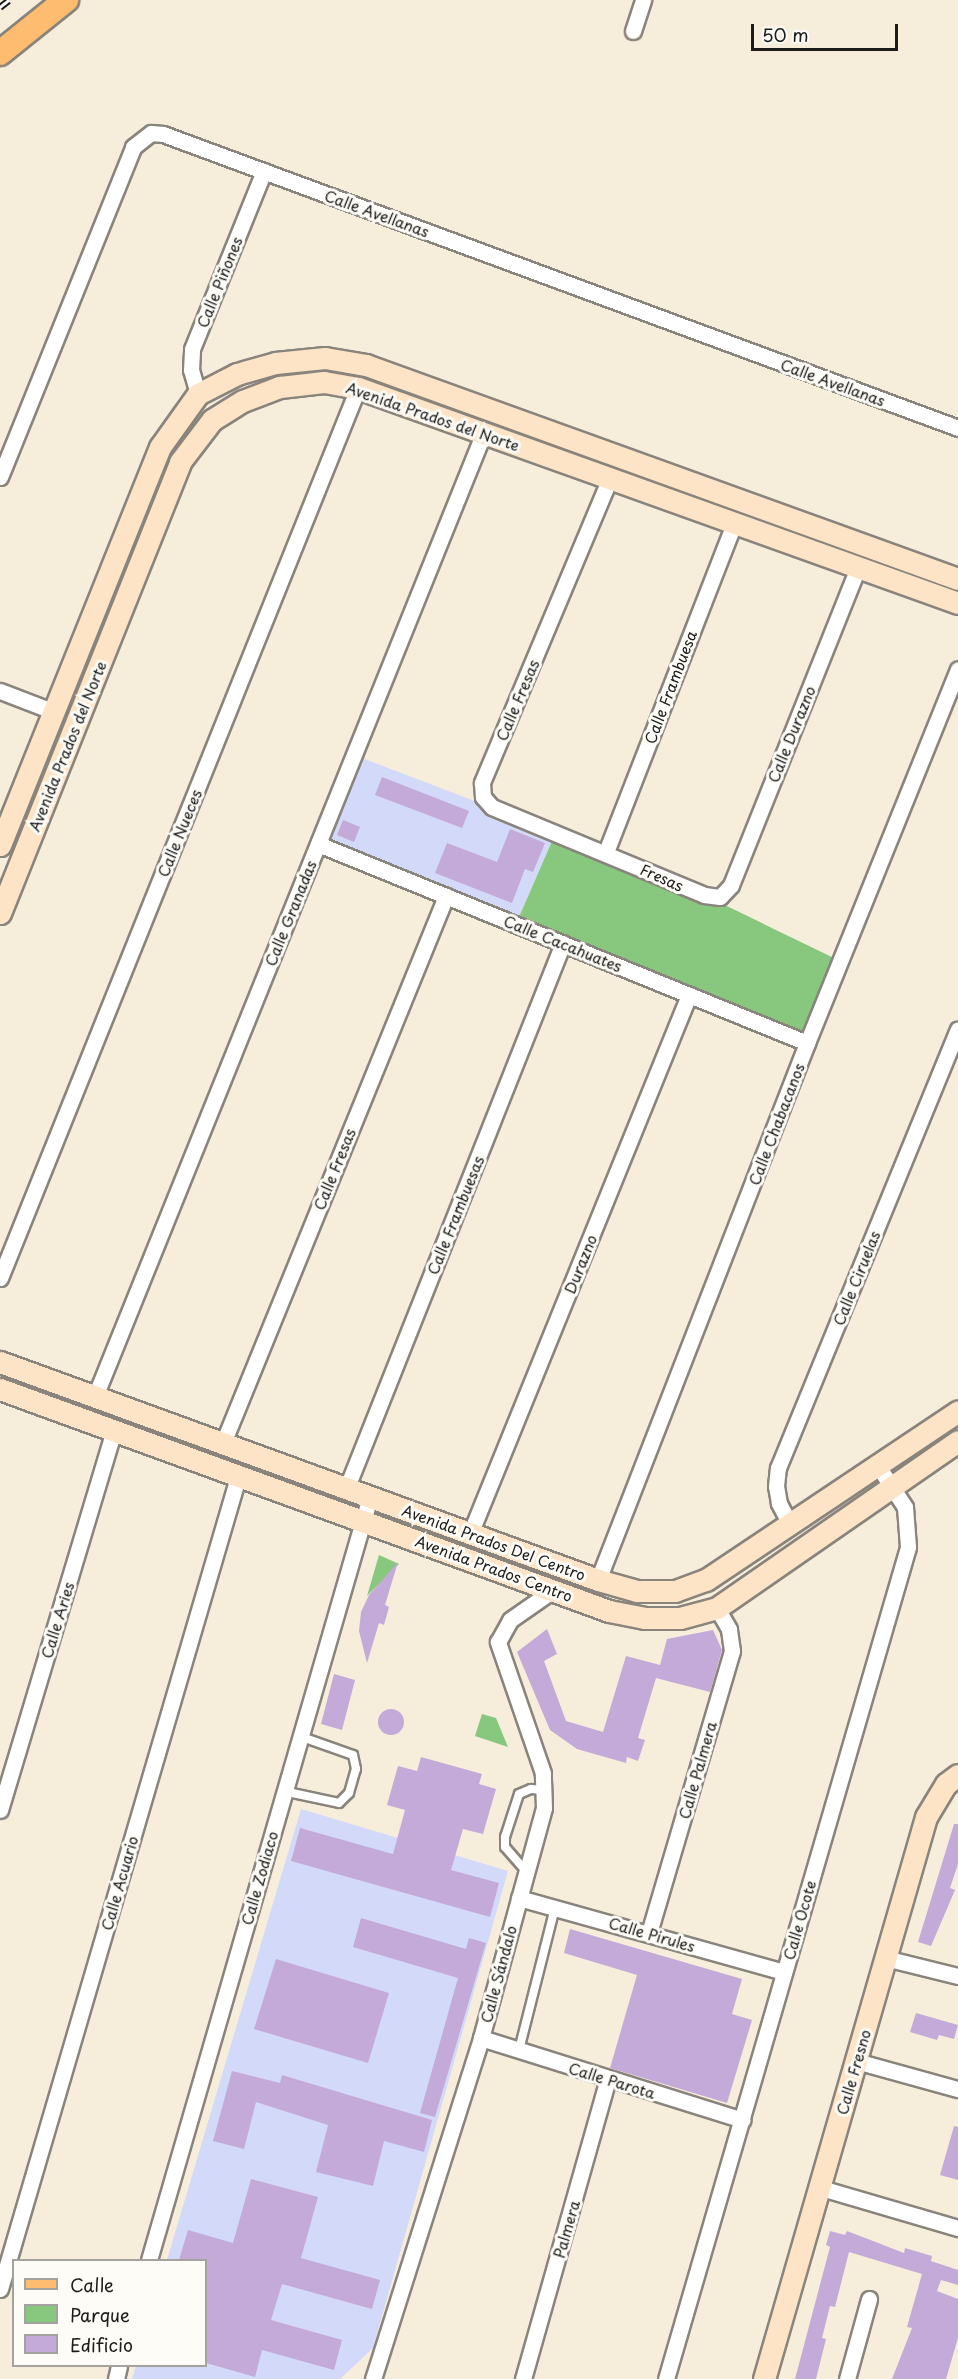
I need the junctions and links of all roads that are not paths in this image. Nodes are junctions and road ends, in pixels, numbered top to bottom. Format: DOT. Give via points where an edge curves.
graph roads {
  1 [pos="66,0"];
  2 [pos="643,0"];
  3 [pos="633,31"];
  4 [pos="0,53"];
  5 [pos="264,171"];
  6 [pos="358,388"];
  7 [pos="198,394"];
  8 [pos="958,428"];
  9 [pos="484,432"];
  10 [pos="160,447"];
  11 [pos="180,462"];
  12 [pos="0,477"];
  13 [pos="610,478"];
  14 [pos="734,523"];
  15 [pos="804,523"];
  16 [pos="796,546"];
  17 [pos="858,568"];
  18 [pos="958,579"];
  19 [pos="958,603"];
  20 [pos="958,669"];
  21 [pos="0,691"];
  22 [pos="52,711"];
  23 [pos="26,777"];
  24 [pos="51,787"];
  25 [pos="1,838"];
  26 [pos="318,844"];
  27 [pos="606,852"];
  28 [pos="446,896"];
  29 [pos="720,897"];
  30 [pos="0,913"];
  31 [pos="563,943"];
  32 [pos="689,995"];
  33 [pos="958,1030"];
  34 [pos="807,1043"];
  35 [pos="0,1278"];
  36 [pos="0,1362"];
  37 [pos="0,1389"];
  38 [pos="96,1395"];
  39 [pos="958,1411"];
  40 [pos="114,1430"];
  41 [pos="958,1441"];
  42 [pos="223,1443"];
  43 [pos="878,1466"];
  44 [pos="238,1476"];
  45 [pos="894,1486"];
  46 [pos="347,1487"];
  47 [pos="370,1497"];
  48 [pos="363,1520"];
  49 [pos="791,1526"];
  50 [pos="470,1534"];
  51 [pos="598,1580"];
  52 [pos="553,1590"];
  53 [pos="717,1608"];
  54 [pos="299,1736"];
  55 [pos="958,1775"];
  56 [pos="546,1790"];
  57 [pos="283,1791"];
  58 [pos="0,1810"];
  59 [pos="525,1870"];
  60 [pos="519,1898"];
  61 [pos="555,1908"];
  62 [pos="649,1933"];
  63 [pos="885,1958"];
  64 [pos="784,1972"];
  65 [pos="958,1976"];
  66 [pos="481,2038"];
  67 [pos="519,2050"];
  68 [pos="856,2061"];
  69 [pos="608,2079"];
  70 [pos="958,2089"];
  71 [pos="742,2120"];
  72 [pos="821,2188"];
  73 [pos="958,2228"];
  74 [pos="149,2259"];
  75 [pos="0,2289"];
  76 [pos="869,2299"];
  77 [pos="374,2379"];
  78 [pos="524,2379"];
  79 [pos="666,2379"];
  80 [pos="764,2379"];
  81 [pos="847,2379"];
  1 -- 4 [label="main road"];
  2 -- 3 [label="street"];
  5 -- 7 [label="street, Calle Piñones" via="192,349 191,370"];
  5 -- 8 [label="street, Calle Avellanas"];
  5 -- 12 [label="street, Calle Avellanas" via="163,134 151,133 140,138"];
  6 -- 9 [label="street, Avenida Prados del Norte"];
  6 -- 11 [label="street, Avenida Prados del Norte" via="324,382 280,387 243,401 212,420"];
  6 -- 35 [label="street, Calle Nueces"];
  7 -- 10 [label="street, Avenida Prados del Norte"];
  7 -- 15 [label="street, Avenida Prados del Norte" via="237,374 275,363 325,358 366,365"];
  9 -- 13 [label="street, Avenida Prados del Norte"];
  9 -- 26 [label="street, Calle Granadas"];
  10 -- 11 [label="street"];
  10 -- 22 [label="street, Avenida Prados del Norte"];
  11 -- 24 [label="street, Avenida Prados del Norte"];
  13 -- 14 [label="street, Avenida Prados del Norte"];
  13 -- 27 [label="street, Calle Fresas" via="482,783 483,797 492,807"];
  14 -- 16 [label="street, Avenida Prados del Norte"];
  14 -- 27 [label="street, Calle Frambuesa"];
  15 -- 16 [label="street"];
  15 -- 18 [label="street, Avenida Prados del Norte"];
  16 -- 17 [label="street, Avenida Prados del Norte"];
  17 -- 19 [label="street, Avenida Prados del Norte"];
  17 -- 29 [label="street, Calle Durazno" via="731,885"];
  20 -- 34 [label="street, Calle Chabacanos"];
  21 -- 22 [label="street"];
  22 -- 23 [label="street, Avenida Prados del Norte"];
  23 -- 24 [label="street"];
  23 -- 25 [label="street, Avenida Prados del Norte"];
  24 -- 30 [label="street, Avenida Prados del Norte"];
  26 -- 28 [label="street, Calle Cacahuates"];
  26 -- 38 [label="street, Calle Granadas"];
  27 -- 29 [label="street, Fresas" via="704,895"];
  28 -- 31 [label="street, Calle Cacahuates"];
  28 -- 42 [label="street, Calle Fresas"];
  31 -- 32 [label="street, Calle Cacahuates"];
  31 -- 46 [label="street, Calle Frambuesas"];
  32 -- 34 [label="street, Calle Cacahuates"];
  32 -- 50 [label="street, Durazno"];
  33 -- 49 [label="street, Calle Ciruelas" via="778,1468 779,1503"];
  34 -- 51 [label="street, Calle Chabacanos"];
  36 -- 38 [label="street, Avenida Prados Del Centro"];
  37 -- 40 [label="street, Avenida Prados Centro"];
  38 -- 42 [label="street, Avenida Prados Del Centro"];
  39 -- 43 [label="street, Avenida Prados Del Centro"];
  40 -- 44 [label="street, Avenida Prados Centro"];
  40 -- 58 [label="street, Calle Aries"];
  41 -- 45 [label="street, Avenida Prados Centro"];
  42 -- 46 [label="street, Avenida Prados Del Centro"];
  43 -- 45 [label="street, Calle Ocote"];
  43 -- 49 [label="street, Avenida Prados Del Centro"];
  44 -- 48 [label="street, Avenida Prados Centro"];
  44 -- 75 [label="street, Calle Acuario"];
  45 -- 53 [label="street, Avenida Prados Centro"];
  45 -- 64 [label="street, Calle Ocote" via="905,1507 908,1547"];
  46 -- 47 [label="street, Avenida Prados Del Centro"];
  47 -- 48 [label="street, Calle Zodiaco"];
  47 -- 50 [label="street, Avenida Prados Del Centro"];
  48 -- 52 [label="street, Avenida Prados Centro"];
  48 -- 54 [label="street, Calle Zodiaco"];
  49 -- 51 [label="street, Avenida Prados Del Centro" via="706,1580 675,1591 637,1591"];
  50 -- 51 [label="street, Avenida Prados Del Centro"];
  52 -- 53 [label="street, Avenida Prados Centro" via="609,1611 644,1618 680,1618"];
  52 -- 56 [label="street" via="510,1620 498,1642"];
  53 -- 62 [label="street, Calle Palmera" via="729,1629 732,1651"];
  54 -- 57 [label="street, Calle Zodiaco"];
  54 -- 57 [label="lane" via="353,1755 356,1769 350,1793 339,1803"];
  55 -- 63 [label="street, Calle Fresno" via="946,1784 926,1817"];
  56 -- 59 [label="street, Calle Sándalo"];
  56 -- 59 [label="lane" via="531,1789 519,1794 505,1838 505,1847"];
  57 -- 74 [label="street, Calle Zodiaco"];
  59 -- 60 [label="street, Calle Sándalo"];
  60 -- 61 [label="street, Calle Pirules"];
  60 -- 66 [label="street, Calle Sándalo"];
  61 -- 62 [label="street, Calle Pirules"];
  61 -- 67 [label="lane"];
  62 -- 64 [label="street, Calle Pirules"];
  63 -- 65 [label="street"];
  63 -- 68 [label="street, Calle Fresno"];
  64 -- 71 [label="street, Calle Ocote"];
  66 -- 67 [label="street, Calle Parota"];
  66 -- 77 [label="street, Calle Sándalo"];
  67 -- 69 [label="street, Calle Parota"];
  68 -- 70 [label="street"];
  68 -- 72 [label="street, Calle Fresno"];
  69 -- 71 [label="street, Calle Parota"];
  69 -- 78 [label="street, Palmera"];
  71 -- 79 [label="street, Calle Ocote"];
  72 -- 73 [label="street"];
  72 -- 80 [label="street, Calle Fresno"];
  76 -- 81 [label="street"];
}
